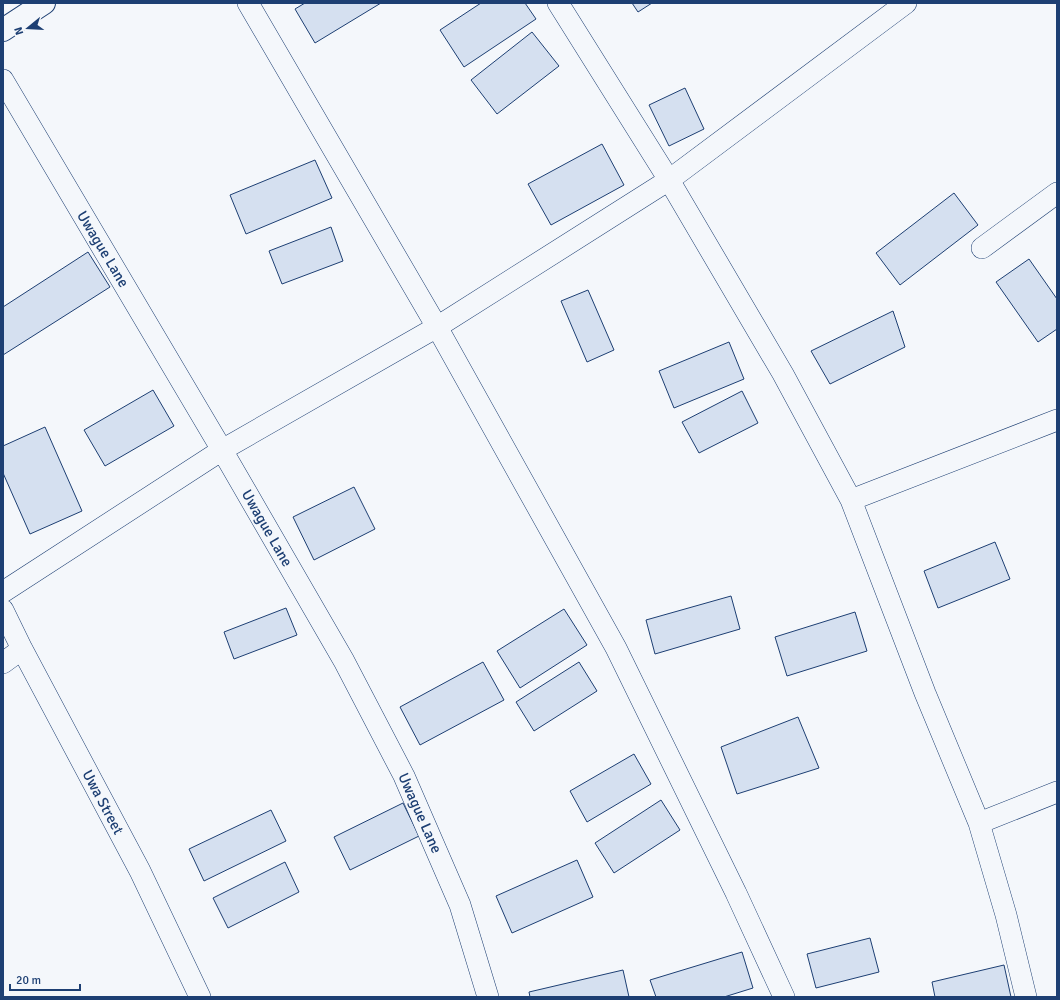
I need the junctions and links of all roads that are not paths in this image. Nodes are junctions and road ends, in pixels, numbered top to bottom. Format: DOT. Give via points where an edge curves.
graph roads {
  1 [pos="44,3"];
  2 [pos="248,3"];
  3 [pos="558,3"];
  4 [pos="906,3"];
  5 [pos="3,30"];
  6 [pos="3,80"];
  7 [pos="669,180"];
  8 [pos="1057,193"];
  9 [pos="982,248"];
  10 [pos="438,327"];
  11 [pos="1057,420"];
  12 [pos="222,450"];
  13 [pos="851,500"];
  14 [pos="3,592"];
  15 [pos="3,610"];
  16 [pos="22,649"];
  17 [pos="3,663"];
  18 [pos="1057,792"];
  19 [pos="979,823"];
  20 [pos="200,997"];
  21 [pos="488,997"];
  22 [pos="784,997"];
  23 [pos="1026,997"];
  1 -- 5 [label="street"];
  2 -- 10 [label="street"];
  3 -- 7 [label="street"];
  4 -- 7 [label="street"];
  6 -- 12 [label="street, Uwague Lane"];
  7 -- 10 [label="street"];
  7 -- 13 [label="street" via="784,374"];
  8 -- 9 [label="street"];
  10 -- 12 [label="street"];
  10 -- 22 [label="street" via="616,648"];
  11 -- 13 [label="street"];
  12 -- 14 [label="street"];
  12 -- 21 [label="street, Uwague Lane" via="344,660 404,776 460,905"];
  13 -- 19 [label="street" via="925,693"];
  15 -- 16 [label="street, Uwa Street"];
  16 -- 17 [label="street"];
  16 -- 20 [label="street, Uwa Street" via="140,871"];
  18 -- 19 [label="street"];
  19 -- 23 [label="street"];
}
